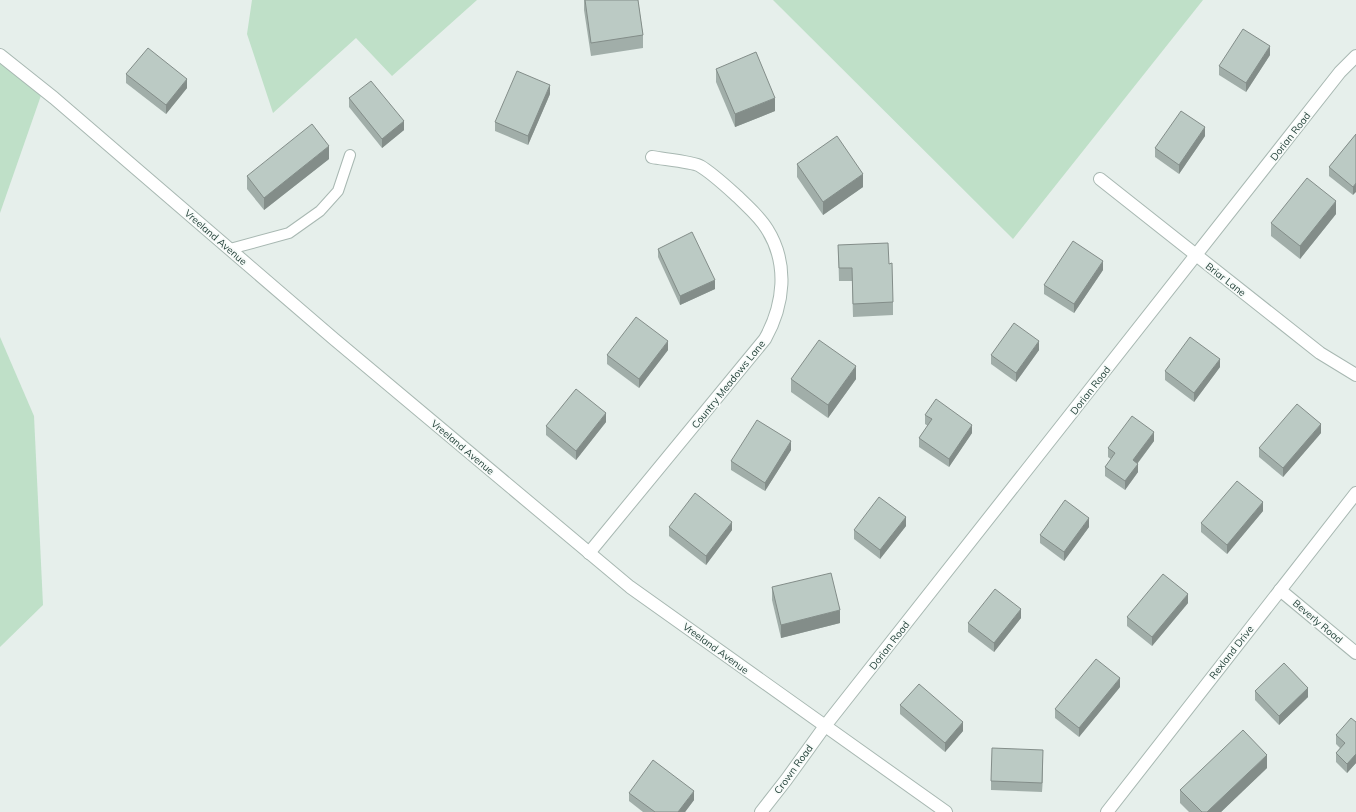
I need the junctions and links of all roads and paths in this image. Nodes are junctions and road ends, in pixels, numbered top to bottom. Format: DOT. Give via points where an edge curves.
graph roads {
  1 [pos="0,56"];
  2 [pos="1356,56"];
  3 [pos="350,155"];
  4 [pos="652,158"];
  5 [pos="1100,179"];
  6 [pos="230,249"];
  7 [pos="1196,256"];
  8 [pos="1356,375"];
  9 [pos="1356,493"];
  10 [pos="589,553"];
  11 [pos="1280,590"];
  12 [pos="1356,653"];
  13 [pos="824,726"];
  14 [pos="761,812"];
  15 [pos="946,812"];
  16 [pos="1107,812"];
  1 -- 6 [label="street, Vreeland Avenue" via="54,98"];
  2 -- 7 [label="street, Dorian Road" via="1340,72"];
  3 -- 6 [label="lane" via="338,191 320,210 289,233"];
  4 -- 10 [label="street, Country Meadows Lane" via="699,165 730,190 766,227 779,254 782,283 780,298 775,319 765,339"];
  5 -- 7 [label="street, Briar Lane"];
  6 -- 10 [label="street, Vreeland Avenue"];
  7 -- 8 [label="street, Briar Lane" via="1320,353"];
  7 -- 13 [label="street, Dorian Road"];
  9 -- 11 [label="street, Rexland Drive"];
  10 -- 13 [label="street, Vreeland Avenue" via="630,587"];
  11 -- 12 [label="street, Beverly Road"];
  11 -- 16 [label="street, Rexland Drive"];
  13 -- 14 [label="street, Crown Road"];
  13 -- 15 [label="street, Vreeland Avenue"];
}
